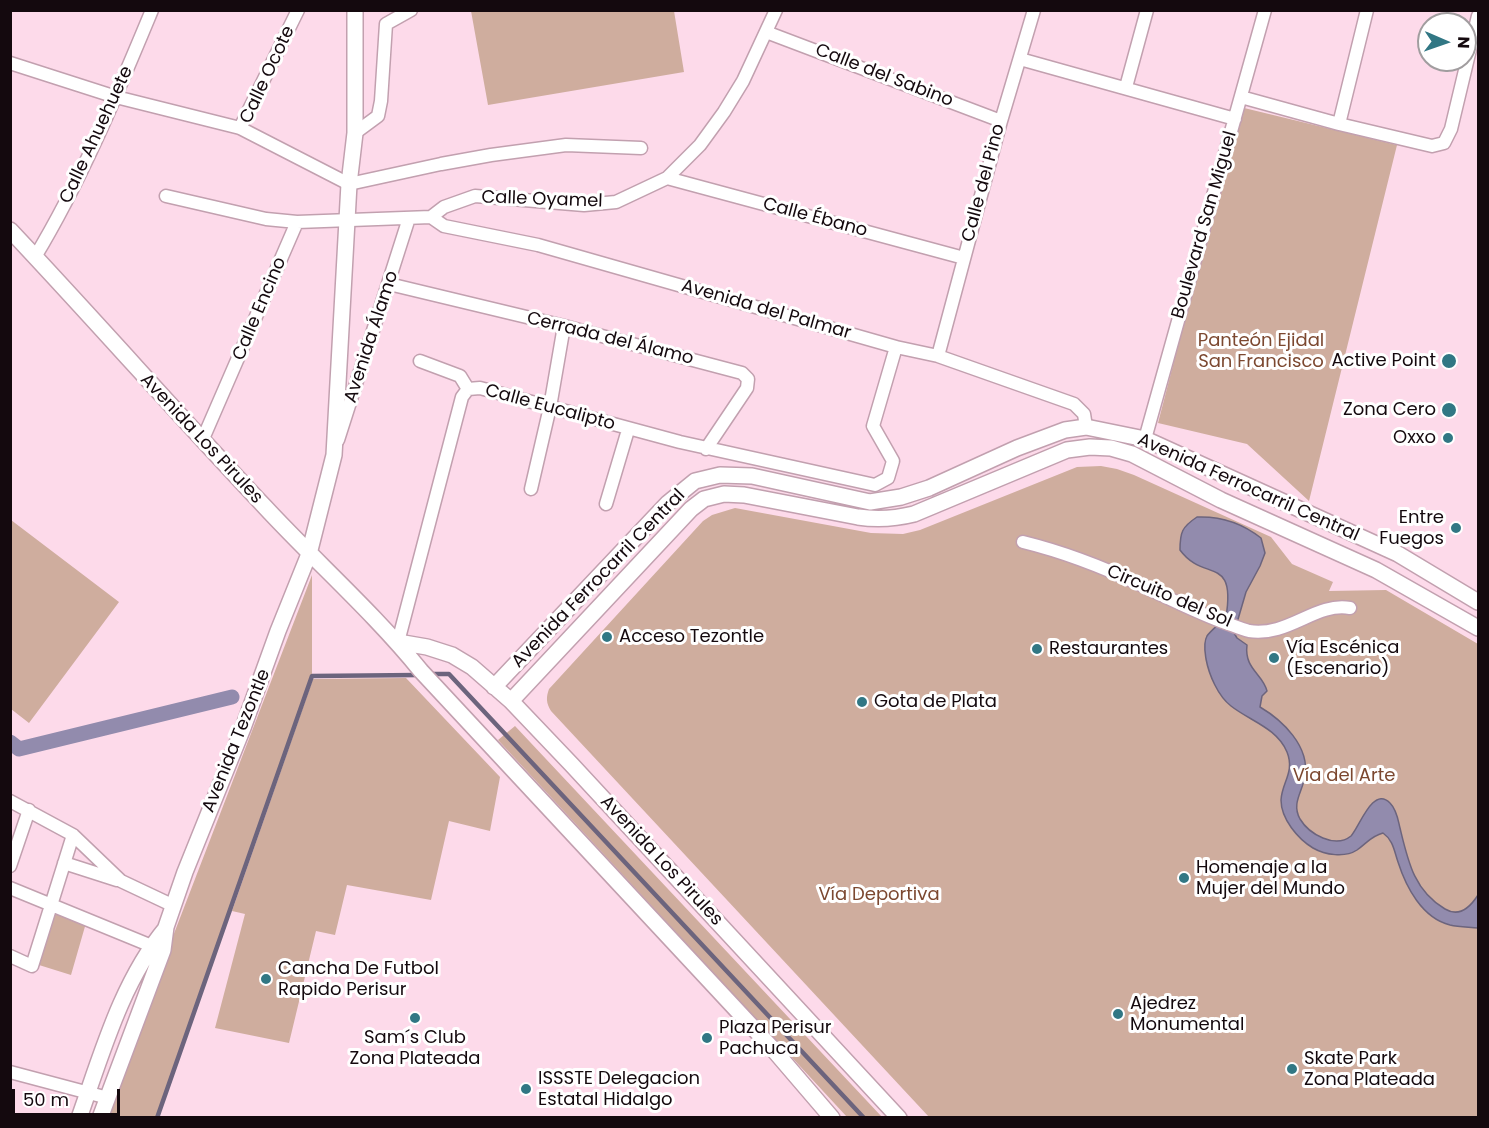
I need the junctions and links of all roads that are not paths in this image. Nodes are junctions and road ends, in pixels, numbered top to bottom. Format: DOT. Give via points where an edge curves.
graph roads {
  1 [pos="152,10"];
  2 [pos="298,10"];
  3 [pos="355,10"];
  4 [pos="411,10"];
  5 [pos="776,10"];
  6 [pos="1034,10"];
  7 [pos="1147,10"];
  8 [pos="1265,10"];
  9 [pos="1367,10"];
  10 [pos="1479,16"];
  11 [pos="766,32"];
  12 [pos="1020,58"];
  13 [pos="10,63"];
  14 [pos="1126,87"];
  15 [pos="116,97"];
  16 [pos="1241,97"];
  17 [pos="1235,119"];
  18 [pos="1001,121"];
  19 [pos="1339,124"];
  20 [pos="240,128"];
  21 [pos="355,133"];
  22 [pos="641,148"];
  23 [pos="666,178"];
  24 [pos="349,184"];
  25 [pos="166,196"];
  26 [pos="431,217"];
  27 [pos="410,218"];
  28 [pos="346,220"];
  29 [pos="297,222"];
  30 [pos="10,230"];
  31 [pos="35,257"];
  32 [pos="964,258"];
  33 [pos="389,284"];
  34 [pos="564,326"];
  35 [pos="896,347"];
  36 [pos="938,356"];
  37 [pos="420,362"];
  38 [pos="468,389"];
  39 [pos="550,407"];
  40 [pos="1086,427"];
  41 [pos="628,430"];
  42 [pos="1145,439"];
  43 [pos="202,441"];
  44 [pos="706,449"];
  45 [pos="334,455"];
  46 [pos="997,457"];
  47 [pos="1005,476"];
  48 [pos="531,489"];
  49 [pos="606,504"];
  50 [pos="1023,542"];
  51 [pos="309,554"];
  52 [pos="1479,602"];
  53 [pos="1350,608"];
  54 [pos="1479,628"];
  55 [pos="398,642"];
  56 [pos="494,687"];
  57 [pos="511,701"];
  58 [pos="10,801"];
  59 [pos="28,810"];
  60 [pos="73,835"];
  61 [pos="64,863"];
  62 [pos="10,866"];
  63 [pos="121,881"];
  64 [pos="10,888"];
  65 [pos="52,904"];
  66 [pos="174,906"];
  67 [pos="157,948"];
  68 [pos="10,956"];
  69 [pos="10,1072"];
  70 [pos="88,1093"];
  71 [pos="108,1098"];
  72 [pos="79,1118"];
  73 [pos="100,1118"];
  74 [pos="832,1118"];
  75 [pos="899,1118"];
  1 -- 15 [label="street, Calle Ahuehuete"];
  2 -- 20 [label="street, Calle Ocote"];
  3 -- 21 [label="street, Avenida Álamo"];
  4 -- 21 [label="street" via="386,24 378,116"];
  5 -- 11 [label="street, Calle Oyamel"];
  6 -- 12 [label="street, Calle del Pino"];
  7 -- 14 [label="street"];
  8 -- 16 [label="street, Boulevard San Miguel"];
  9 -- 19 [label="street"];
  10 -- 19 [label="street" via="1451,129 1444,143 1432,146"];
  11 -- 18 [label="street, Calle del Sabino"];
  11 -- 23 [label="street, Calle Oyamel" via="724,112 700,145"];
  12 -- 14 [label="street"];
  12 -- 18 [label="street, Calle del Pino"];
  13 -- 15 [label="street"];
  14 -- 17 [label="street"];
  15 -- 20 [label="street"];
  15 -- 31 [label="street, Calle Ahuehuete" via="60,216"];
  16 -- 17 [label="street, Boulevard San Miguel"];
  16 -- 19 [label="street"];
  17 -- 42 [label="street, Boulevard San Miguel"];
  18 -- 32 [label="street, Calle del Pino"];
  20 -- 24 [label="street, Calle Ocote"];
  21 -- 24 [label="street, Avenida Álamo"];
  22 -- 24 [label="street" via="566,145 441,164"];
  23 -- 26 [label="street, Calle Oyamel" via="615,202 584,205 476,196 444,207"];
  23 -- 32 [label="street, Calle Ébano"];
  24 -- 28 [label="street, Avenida Álamo"];
  25 -- 29 [label="street" via="266,219"];
  26 -- 27 [label="street"];
  26 -- 35 [label="street, Avenida del Palmar" via="444,226 538,245"];
  27 -- 28 [label="street"];
  27 -- 33 [label="street, Avenida Álamo"];
  28 -- 29 [label="street"];
  28 -- 45 [label="street, Avenida Álamo"];
  29 -- 43 [label="street, Calle Encino"];
  30 -- 31 [label="street, Avenida Los Pirules"];
  31 -- 43 [label="street, Avenida Los Pirules"];
  32 -- 36 [label="street, Calle del Pino"];
  33 -- 34 [label="street, Cerrada del Álamo"];
  33 -- 45 [label="street, Avenida Álamo"];
  34 -- 39 [label="street"];
  34 -- 44 [label="street, Cerrada del Álamo" via="742,373 748,379 747,387"];
  35 -- 36 [label="street, Avenida del Palmar"];
  35 -- 44 [label="street, Calle Eucalipto" via="873,426 893,461 888,477 875,484"];
  36 -- 40 [label="street, Avenida del Palmar" via="1074,404 1084,414"];
  37 -- 38 [label="street" via="460,376"];
  38 -- 39 [label="street, Calle Eucalipto" via="480,388"];
  38 -- 55 [label="street, Calle Eucalipto" via="462,397"];
  39 -- 41 [label="street, Calle Eucalipto"];
  39 -- 48 [label="street"];
  40 -- 42 [label="street, Avenida Ferrocarril Central"];
  40 -- 46 [label="street, Avenida Ferrocarril Central" via="1065,430"];
  41 -- 44 [label="street, Calle Eucalipto"];
  41 -- 49 [label="street"];
  42 -- 52 [label="street, Avenida Ferrocarril Central" via="1398,554"];
  43 -- 51 [label="street, Avenida Los Pirules"];
  45 -- 51 [label="street, Avenida Álamo"];
  46 -- 47 [label="street"];
  46 -- 56 [label="street, Avenida Ferrocarril Central" via="929,488 870,502 752,476 720,475 695,481 668,503"];
  47 -- 54 [label="street, Avenida Ferrocarril Central" via="1067,450 1111,448 1132,454 1221,500 1376,570"];
  47 -- 57 [label="street, Avenida Ferrocarril Central" via="895,519 858,517 744,495 704,499"];
  50 -- 53 [label="street, Circuito del Sol" via="1087,562 1248,631 1269,632 1327,608"];
  51 -- 55 [label="street, Avenida Los Pirules"];
  51 -- 66 [label="street, Avenida Tezontle"];
  55 -- 56 [label="street, Avenida Los Pirules" via="452,656"];
  55 -- 74 [label="street, Avenida Los Pirules"];
  56 -- 57 [label="street, Avenida Los Pirules"];
  57 -- 75 [label="street, Avenida Los Pirules"];
  58 -- 59 [label="street"];
  59 -- 60 [label="street"];
  59 -- 62 [label="street"];
  60 -- 61 [label="street"];
  60 -- 63 [label="street"];
  61 -- 63 [label="street"];
  61 -- 65 [label="street"];
  63 -- 66 [label="street"];
  64 -- 65 [label="street"];
  65 -- 67 [label="street"];
  65 -- 68 [label="street" via="32,966"];
  66 -- 67 [label="street, Avenida Tezontle"];
  67 -- 70 [label="street, Avenida Tezontle" via="124,997"];
  67 -- 71 [label="street, Avenida Tezontle"];
  69 -- 70 [label="street"];
  70 -- 71 [label="street"];
  70 -- 72 [label="street, Avenida Tezontle"];
  71 -- 73 [label="street, Avenida Tezontle"];
}
